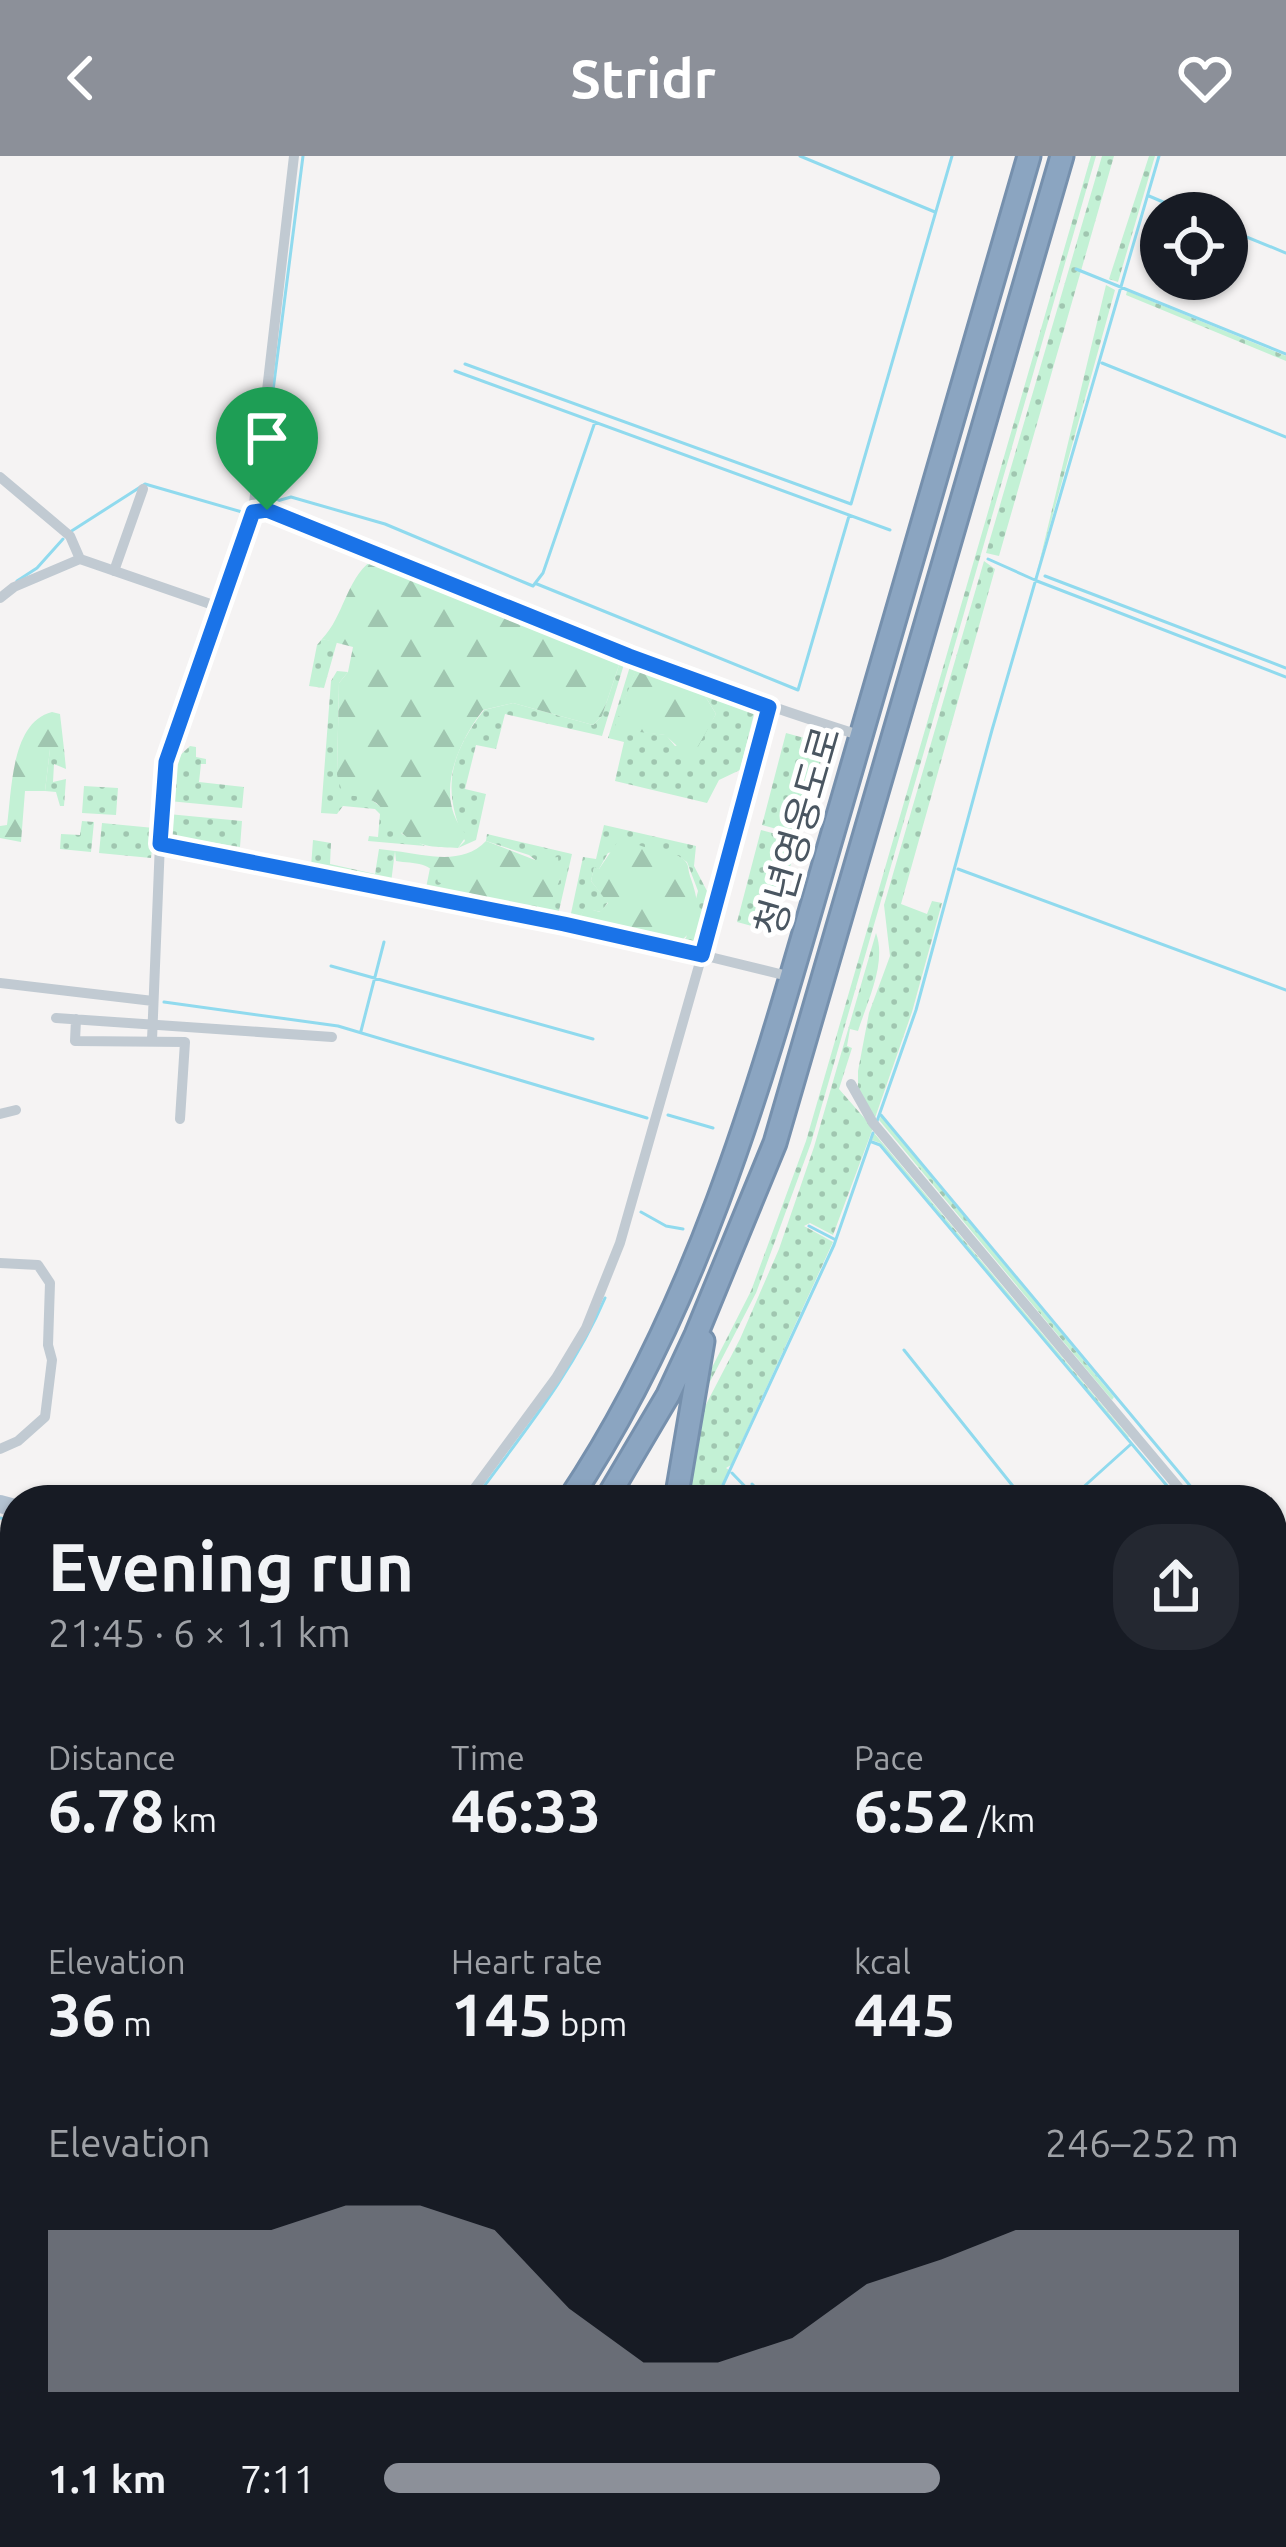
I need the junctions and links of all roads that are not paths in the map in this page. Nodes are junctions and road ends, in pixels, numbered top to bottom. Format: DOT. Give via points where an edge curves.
graph roads {
  1 [pos="293,156"];
  2 [pos="1029,156"];
  3 [pos="1062,156"];
  4 [pos="0,477"];
  5 [pos="143,489"];
  6 [pos="253,512"];
  7 [pos="80,559"];
  8 [pos="114,571"];
  9 [pos="0,598"];
  10 [pos="219,607"];
  11 [pos="769,707"];
  12 [pos="862,736"];
  13 [pos="160,844"];
  14 [pos="702,955"];
  15 [pos="791,976"];
  16 [pos="0,983"];
  17 [pos="153,1001"];
  18 [pos="56,1018"];
  19 [pos="76,1019"];
  20 [pos="153,1023"];
  21 [pos="332,1037"];
  22 [pos="152,1040"];
  23 [pos="851,1084"];
  24 [pos="16,1110"];
  25 [pos="0,1114"];
  26 [pos="180,1118"];
  27 [pos="0,1263"];
  28 [pos="724,1274"];
  29 [pos="0,1449"];
  30 [pos="477,1485"];
  31 [pos="578,1485"];
  32 [pos="615,1485"];
  33 [pos="678,1485"];
  34 [pos="1176,1485"];
  1 -- 6 [label="street"];
  2 -- 12 [label="highway, 청년영웅도로"];
  3 -- 28 [label="highway, 청년영웅도로" via="795,1078"];
  4 -- 7 [label="street" via="70,536"];
  5 -- 8 [label="street"];
  6 -- 10 [label="street"];
  6 -- 11 [label="street" via="267,510"];
  7 -- 8 [label="street"];
  7 -- 9 [label="street"];
  8 -- 10 [label="street"];
  10 -- 13 [label="street" via="166,762"];
  11 -- 12 [label="street"];
  11 -- 14 [label="street"];
  12 -- 15 [label="highway, 청년영웅도로"];
  13 -- 14 [label="street"];
  13 -- 17 [label="street"];
  14 -- 15 [label="street"];
  14 -- 30 [label="street" via="620,1243 586,1328"];
  15 -- 31 [label="highway, 청년영웅도로" via="746,1133 696,1261 640,1381"];
  16 -- 17 [label="street"];
  17 -- 20 [label="street"];
  18 -- 19 [label="street"];
  19 -- 20 [label="street"];
  19 -- 22 [label="street" via="75,1040"];
  20 -- 21 [label="street"];
  20 -- 22 [label="street"];
  22 -- 26 [label="street" via="185,1042"];
  23 -- 34 [label="street" via="873,1123"];
  24 -- 25 [label="street"];
  27 -- 29 [label="street" via="38,1264 48,1277 52,1360 45,1418"];
  28 -- 32 [label="highway, 청년영웅도로"];
  28 -- 33 [label="highway" via="698,1359"];
}
